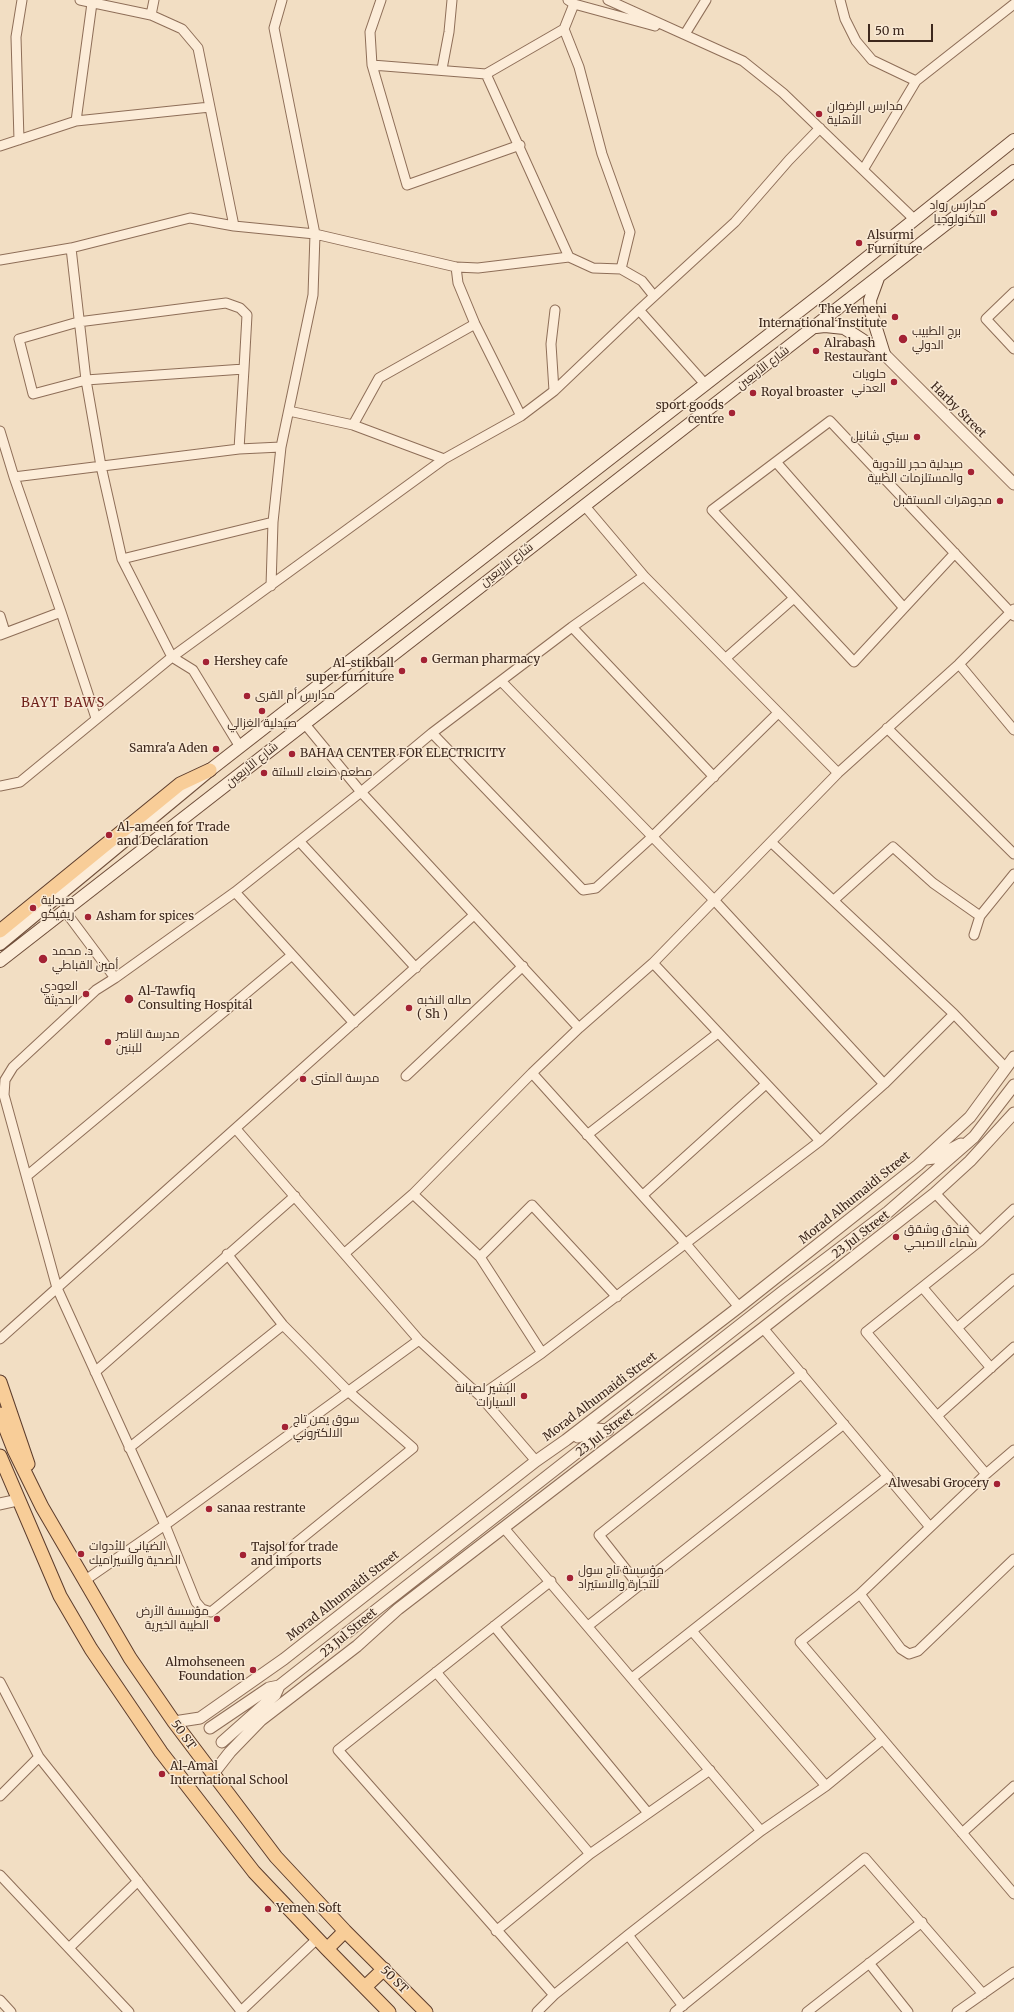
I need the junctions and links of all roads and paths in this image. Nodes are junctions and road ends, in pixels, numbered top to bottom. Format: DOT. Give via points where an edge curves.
graph roads {
  1 [pos="22,0"];
  2 [pos="80,0"];
  3 [pos="154,0"];
  4 [pos="282,0"];
  5 [pos="381,0"];
  6 [pos="452,0"];
  7 [pos="608,0"];
  8 [pos="706,0"];
  9 [pos="840,0"];
  10 [pos="571,2"];
  11 [pos="92,3"];
  12 [pos="1014,4"];
  13 [pos="151,14"];
  14 [pos="564,29"];
  15 [pos="685,34"];
  16 [pos="372,65"];
  17 [pos="442,69"];
  18 [pos="486,74"];
  19 [pos="916,81"];
  20 [pos="210,107"];
  21 [pos="76,121"];
  22 [pos="820,128"];
  23 [pos="19,140"];
  24 [pos="1014,140"];
  25 [pos="520,145"];
  26 [pos="0,146"];
  27 [pos="863,170"];
  28 [pos="1014,171"];
  29 [pos="914,219"];
  30 [pos="234,226"];
  31 [pos="315,234"];
  32 [pos="71,248"];
  33 [pos="569,256"];
  34 [pos="0,260"];
  35 [pos="456,267"];
  36 [pos="621,270"];
  37 [pos="878,278"];
  38 [pos="1014,292"];
  39 [pos="654,296"];
  40 [pos="555,310"];
  41 [pos="639,310"];
  42 [pos="78,322"];
  43 [pos="475,324"];
  44 [pos="816,327"];
  45 [pos="1014,349"];
  46 [pos="884,354"];
  47 [pos="244,369"];
  48 [pos="86,380"];
  49 [pos="705,384"];
  50 [pos="554,391"];
  51 [pos="289,411"];
  52 [pos="521,416"];
  53 [pos="353,425"];
  54 [pos="0,431"];
  55 [pos="281,447"];
  56 [pos="238,449"];
  57 [pos="444,459"];
  58 [pos="776,462"];
  59 [pos="101,466"];
  60 [pos="14,477"];
  61 [pos="1014,484"];
  62 [pos="584,505"];
  63 [pos="273,522"];
  64 [pos="955,553"];
  65 [pos="122,559"];
  66 [pos="644,576"];
  67 [pos="270,586"];
  68 [pos="794,598"];
  69 [pos="904,608"];
  70 [pos="62,612"];
  71 [pos="1013,613"];
  72 [pos="0,616"];
  73 [pos="572,627"];
  74 [pos="3,633"];
  75 [pos="172,657"];
  76 [pos="726,658"];
  77 [pos="959,664"];
  78 [pos="501,681"];
  79 [pos="778,714"];
  80 [pos="96,718"];
  81 [pos="304,723"];
  82 [pos="887,728"];
  83 [pos="1014,730"];
  84 [pos="432,733"];
  85 [pos="240,747"];
  86 [pos="210,770"];
  87 [pos="838,773"];
  88 [pos="714,777"];
  89 [pos="0,786"];
  90 [pos="361,792"];
  91 [pos="652,837"];
  92 [pos="300,842"];
  93 [pos="771,842"];
  94 [pos="1014,854"];
  95 [pos="1014,874"];
  96 [pos="235,892"];
  97 [pos="834,900"];
  98 [pos="715,901"];
  99 [pos="65,911"];
  100 [pos="474,915"];
  101 [pos="980,916"];
  102 [pos="0,931"];
  103 [pos="974,935"];
  104 [pos="0,944"];
  105 [pos="292,955"];
  106 [pos="0,961"];
  107 [pos="653,963"];
  108 [pos="523,966"];
  109 [pos="416,968"];
  110 [pos="115,978"];
  111 [pos="954,1014"];
  112 [pos="354,1023"];
  113 [pos="579,1028"];
  114 [pos="718,1033"];
  115 [pos="1014,1057"];
  116 [pos="1006,1068"];
  117 [pos="532,1073"];
  118 [pos="406,1076"];
  119 [pos="766,1084"];
  120 [pos="884,1084"];
  121 [pos="1013,1088"];
  122 [pos="1014,1113"];
  123 [pos="236,1129"];
  124 [pos="587,1135"];
  125 [pos="974,1137"];
  126 [pos="820,1142"];
  127 [pos="923,1159"];
  128 [pos="28,1175"];
  129 [pos="935,1193"];
  130 [pos="413,1194"];
  131 [pos="643,1195"];
  132 [pos="295,1196"];
  133 [pos="1014,1210"];
  134 [pos="980,1241"];
  135 [pos="686,1244"];
  136 [pos="345,1252"];
  137 [pos="227,1254"];
  138 [pos="480,1257"];
  139 [pos="1014,1279"];
  140 [pos="57,1288"];
  141 [pos="923,1288"];
  142 [pos="617,1297"];
  143 [pos="740,1307"];
  144 [pos="283,1325"];
  145 [pos="764,1328"];
  146 [pos="957,1328"];
  147 [pos="0,1339"];
  148 [pos="419,1340"];
  149 [pos="1014,1347"];
  150 [pos="542,1353"];
  151 [pos="991,1368"];
  152 [pos="95,1372"];
  153 [pos="802,1374"];
  154 [pos="0,1382"];
  155 [pos="348,1391"];
  156 [pos="480,1396"];
  157 [pos="0,1414"];
  158 [pos="937,1416"];
  159 [pos="844,1424"];
  160 [pos="608,1430"];
  161 [pos="566,1440"];
  162 [pos="130,1448"];
  163 [pos="1014,1450"];
  164 [pos="0,1456"];
  165 [pos="536,1461"];
  166 [pos="0,1465"];
  167 [pos="986,1474"];
  168 [pos="888,1476"];
  169 [pos="16,1496"];
  170 [pos="0,1504"];
  171 [pos="42,1507"];
  172 [pos="165,1525"];
  173 [pos="930,1527"];
  174 [pos="504,1528"];
  175 [pos="1014,1559"];
  176 [pos="84,1581"];
  177 [pos="551,1581"];
  178 [pos="639,1586"];
  179 [pos="860,1594"];
  180 [pos="494,1626"];
  181 [pos="588,1626"];
  182 [pos="692,1631"];
  183 [pos="436,1672"];
  184 [pos="632,1678"];
  185 [pos="0,1682"];
  186 [pos="279,1686"];
  187 [pos="200,1718"];
  188 [pos="174,1722"];
  189 [pos="210,1728"];
  190 [pos="882,1740"];
  191 [pos="222,1742"];
  192 [pos="230,1752"];
  193 [pos="39,1757"];
  194 [pos="710,1770"];
  195 [pos="212,1775"];
  196 [pos="826,1786"];
  197 [pos="1014,1786"];
  198 [pos="0,1796"];
  199 [pos="648,1813"];
  200 [pos="761,1831"];
  201 [pos="962,1833"];
  202 [pos="590,1854"];
  203 [pos="0,1875"];
  204 [pos="138,1881"];
  205 [pos="1014,1894"];
  206 [pos="922,1922"];
  207 [pos="345,1931"];
  208 [pos="496,1931"];
  209 [pos="628,1936"];
  210 [pos="317,1939"];
  211 [pos="69,1948"];
  212 [pos="327,1949"];
  213 [pos="869,1963"];
  214 [pos="384,1969"];
  215 [pos="1014,1972"];
  216 [pos="365,1988"];
  217 [pos="983,1994"];
  218 [pos="554,1995"];
  219 [pos="0,2000"];
  220 [pos="683,2006"];
  221 [pos="241,2011"];
  222 [pos="11,2012"];
  223 [pos="129,2012"];
  224 [pos="390,2012"];
  225 [pos="426,2012"];
  226 [pos="537,2012"];
  227 [pos="676,2012"];
  228 [pos="807,2012"];
  229 [pos="908,2012"];
  230 [pos="957,2012"];
  1 -- 23 [label="street" via="16,37"];
  2 -- 11 [label="street"];
  3 -- 13 [label="street"];
  4 -- 31 [label="street" via="274,28"];
  5 -- 16 [label="street" via="370,32"];
  6 -- 17 [label="street"];
  7 -- 15 [label="street"];
  8 -- 15 [label="street"];
  9 -- 19 [label="street" via="845,19 856,41 872,60"];
  10 -- 14 [label="street"];
  10 -- 15 [label="street"];
  11 -- 13 [label="street"];
  11 -- 21 [label="street"];
  12 -- 19 [label="street"];
  13 -- 20 [label="street" via="182,30 198,48"];
  14 -- 18 [label="street"];
  14 -- 36 [label="street" via="578,67 602,154 630,232"];
  15 -- 22 [label="street" via="742,61 783,93"];
  16 -- 17 [label="street"];
  16 -- 25 [label="street" via="407,185"];
  17 -- 18 [label="street"];
  18 -- 25 [label="street"];
  19 -- 27 [label="street"];
  20 -- 21 [label="street"];
  20 -- 30 [label="street"];
  21 -- 23 [label="street"];
  22 -- 27 [label="street"];
  22 -- 39 [label="street" via="735,222"];
  23 -- 26 [label="street"];
  24 -- 29 [label="main road, شارع الأربعين"];
  25 -- 33 [label="street"];
  27 -- 29 [label="street"];
  28 -- 37 [label="main road, شارع الأربعين"];
  29 -- 49 [label="main road, شارع الأربعين"];
  30 -- 31 [label="street"];
  30 -- 32 [label="street" via="190,218"];
  31 -- 35 [label="street"];
  31 -- 51 [label="street" via="313,294"];
  32 -- 34 [label="street"];
  32 -- 42 [label="street"];
  33 -- 35 [label="street" via="478,268"];
  33 -- 36 [label="street" via="593,268"];
  35 -- 43 [label="street" via="458,284"];
  36 -- 39 [label="street" via="642,281"];
  37 -- 44 [label="main road, شارع الأربعين"];
  37 -- 46 [label="main road" via="870,300 871,312"];
  38 -- 45 [label="street" via="986,319"];
  39 -- 41 [label="street"];
  40 -- 50 [label="street" via="551,344"];
  41 -- 49 [label="street"];
  41 -- 50 [label="street"];
  42 -- 47 [label="street" via="226,303 240,308 247,315"];
  42 -- 48 [label="street"];
  42 -- 48 [label="street" via="19,339 33,394"];
  43 -- 52 [label="street"];
  43 -- 53 [label="street" via="379,378"];
  44 -- 46 [label="main road" via="844,328"];
  44 -- 62 [label="main road, شارع الأربعين"];
  46 -- 61 [label="street, Harby Street"];
  47 -- 48 [label="street"];
  47 -- 56 [label="street"];
  48 -- 59 [label="street"];
  49 -- 85 [label="main road, شارع الأربعين"];
  50 -- 52 [label="street"];
  51 -- 53 [label="street"];
  51 -- 55 [label="street"];
  52 -- 57 [label="street"];
  53 -- 57 [label="street"];
  54 -- 60 [label="street"];
  55 -- 56 [label="street"];
  55 -- 63 [label="street"];
  56 -- 59 [label="street"];
  57 -- 67 [label="street"];
  58 -- 64 [label="street" via="830,421"];
  58 -- 68 [label="street" via="712,510"];
  58 -- 69 [label="street"];
  59 -- 60 [label="street"];
  59 -- 65 [label="street"];
  60 -- 70 [label="street"];
  62 -- 66 [label="street"];
  62 -- 81 [label="main road, شارع الأربعين"];
  63 -- 65 [label="street"];
  63 -- 67 [label="street"];
  64 -- 69 [label="street"];
  64 -- 71 [label="street"];
  65 -- 75 [label="street"];
  66 -- 73 [label="street"];
  66 -- 76 [label="street"];
  67 -- 75 [label="street"];
  68 -- 69 [label="street" via="854,662"];
  68 -- 76 [label="street"];
  70 -- 74 [label="street"];
  70 -- 80 [label="street"];
  71 -- 77 [label="street"];
  72 -- 74 [label="street"];
  73 -- 78 [label="street"];
  73 -- 88 [label="street"];
  75 -- 80 [label="street"];
  75 -- 85 [label="street" via="193,670"];
  76 -- 79 [label="street"];
  77 -- 82 [label="street"];
  77 -- 83 [label="street"];
  78 -- 84 [label="street"];
  78 -- 91 [label="street"];
  79 -- 87 [label="street"];
  79 -- 88 [label="street"];
  80 -- 89 [label="street" via="20,782"];
  81 -- 90 [label="street"];
  81 -- 99 [label="main road, شارع الأربعين"];
  82 -- 87 [label="street"];
  82 -- 94 [label="street"];
  84 -- 90 [label="street"];
  84 -- 91 [label="street" via="582,890 596,888"];
  85 -- 86 [label="main road, شارع الأربعين"];
  86 -- 102 [label="main road" via="180,784"];
  86 -- 104 [label="main road, شارع الأربعين"];
  87 -- 93 [label="street"];
  88 -- 91 [label="street"];
  90 -- 92 [label="street"];
  90 -- 100 [label="street"];
  91 -- 98 [label="street"];
  92 -- 96 [label="street"];
  92 -- 109 [label="street"];
  93 -- 97 [label="street"];
  93 -- 98 [label="street"];
  95 -- 101 [label="street"];
  96 -- 105 [label="street"];
  96 -- 110 [label="street"];
  97 -- 101 [label="street" via="893,847 933,883"];
  97 -- 111 [label="street"];
  98 -- 107 [label="street"];
  98 -- 120 [label="street"];
  99 -- 106 [label="main road, شارع الأربعين"];
  99 -- 110 [label="street"];
  100 -- 108 [label="street"];
  100 -- 109 [label="street"];
  101 -- 103 [label="street"];
  105 -- 112 [label="street"];
  105 -- 128 [label="street"];
  107 -- 113 [label="street"];
  107 -- 114 [label="street"];
  108 -- 113 [label="street"];
  108 -- 118 [label="street"];
  109 -- 112 [label="street"];
  110 -- 128 [label="street" via="96,990 13,1067 5,1080 4,1095"];
  111 -- 116 [label="street"];
  111 -- 120 [label="street"];
  112 -- 123 [label="street"];
  113 -- 117 [label="street"];
  114 -- 119 [label="street"];
  114 -- 124 [label="street"];
  115 -- 116 [label="street, Morad Alhumaidi Street"];
  116 -- 127 [label="street, Morad Alhumaidi Street" via="970,1117"];
  117 -- 124 [label="street"];
  117 -- 130 [label="street"];
  119 -- 126 [label="street"];
  119 -- 131 [label="street"];
  120 -- 126 [label="street"];
  121 -- 125 [label="street"];
  122 -- 129 [label="street, 23 Jul Street" via="970,1162"];
  123 -- 132 [label="street"];
  123 -- 140 [label="street"];
  124 -- 131 [label="street"];
  125 -- 127 [label="street" via="934,1158"];
  125 -- 160 [label="street" via="888,1212"];
  126 -- 135 [label="street"];
  127 -- 143 [label="street, Morad Alhumaidi Street"];
  128 -- 140 [label="street"];
  129 -- 134 [label="street"];
  129 -- 145 [label="street, 23 Jul Street"];
  130 -- 136 [label="street"];
  130 -- 138 [label="street"];
  131 -- 135 [label="street"];
  132 -- 136 [label="street"];
  132 -- 137 [label="street"];
  133 -- 134 [label="street"];
  134 -- 141 [label="street"];
  135 -- 142 [label="street"];
  135 -- 143 [label="street"];
  136 -- 148 [label="street"];
  137 -- 144 [label="street"];
  137 -- 152 [label="street"];
  138 -- 142 [label="street" via="532,1205"];
  138 -- 150 [label="street"];
  139 -- 146 [label="street"];
  140 -- 147 [label="street"];
  140 -- 152 [label="street"];
  141 -- 146 [label="street"];
  141 -- 158 [label="street" via="866,1332"];
  142 -- 150 [label="street"];
  143 -- 161 [label="street, Morad Alhumaidi Street"];
  144 -- 155 [label="street"];
  144 -- 162 [label="street"];
  145 -- 153 [label="street"];
  145 -- 174 [label="street, 23 Jul Street"];
  146 -- 151 [label="street"];
  148 -- 155 [label="street"];
  148 -- 156 [label="street"];
  149 -- 151 [label="street"];
  150 -- 156 [label="street"];
  151 -- 158 [label="street"];
  152 -- 162 [label="street"];
  153 -- 159 [label="street"];
  153 -- 178 [label="street" via="599,1535"];
  154 -- 171 [label="main road"];
  155 -- 172 [label="street"];
  155 -- 172 [label="street" via="413,1448 211,1612 202,1609 196,1602"];
  156 -- 165 [label="street"];
  157 -- 171 [label="main road, 50 ST" via="14,1450"];
  158 -- 167 [label="street"];
  159 -- 168 [label="street"];
  159 -- 178 [label="street"];
  160 -- 161 [label="street" via="596,1429 575,1439"];
  160 -- 186 [label="street"];
  161 -- 165 [label="street, Morad Alhumaidi Street"];
  162 -- 172 [label="street"];
  163 -- 167 [label="street"];
  164 -- 169 [label="main road"];
  165 -- 187 [label="street, Morad Alhumaidi Street" via="284,1659"];
  166 -- 169 [label="main road"];
  167 -- 173 [label="street"];
  168 -- 173 [label="street"];
  168 -- 182 [label="street"];
  169 -- 170 [label="street"];
  169 -- 210 [label="main road" via="60,1596 99,1662 161,1752 254,1872"];
  171 -- 176 [label="main road, 50 ST"];
  172 -- 176 [label="street"];
  173 -- 179 [label="street"];
  174 -- 177 [label="street"];
  174 -- 192 [label="street, 23 Jul Street" via="398,1609 356,1646 261,1720"];
  175 -- 179 [label="street" via="918,1651 909,1654 901,1649"];
  176 -- 188 [label="main road, 50 ST" via="130,1658"];
  177 -- 180 [label="street"];
  177 -- 181 [label="street"];
  178 -- 181 [label="street"];
  179 -- 190 [label="street" via="800,1642"];
  180 -- 183 [label="street"];
  180 -- 199 [label="street"];
  181 -- 184 [label="street"];
  182 -- 184 [label="street"];
  182 -- 196 [label="street"];
  183 -- 202 [label="street"];
  183 -- 208 [label="street" via="338,1750"];
  184 -- 194 [label="street"];
  185 -- 193 [label="street"];
  186 -- 189 [label="street" via="269,1688"];
  186 -- 191 [label="street" via="275,1695"];
  187 -- 188 [label="street, Morad Alhumaidi Street"];
  187 -- 189 [label="street"];
  188 -- 195 [label="main road, 50 ST"];
  189 -- 191 [label="street"];
  190 -- 196 [label="street"];
  190 -- 201 [label="street"];
  191 -- 192 [label="street"];
  192 -- 195 [label="street, 23 Jul Street"];
  193 -- 198 [label="street"];
  193 -- 204 [label="street"];
  194 -- 199 [label="street"];
  194 -- 200 [label="street"];
  195 -- 207 [label="main road, 50 ST" via="276,1857"];
  196 -- 200 [label="street"];
  197 -- 201 [label="street"];
  199 -- 202 [label="street"];
  200 -- 209 [label="street"];
  201 -- 205 [label="street"];
  202 -- 208 [label="street"];
  203 -- 211 [label="street"];
  204 -- 211 [label="street"];
  204 -- 221 [label="street"];
  206 -- 213 [label="street"];
  206 -- 217 [label="street"];
  206 -- 220 [label="street" via="866,1858"];
  207 -- 212 [label="main road"];
  207 -- 214 [label="main road, 50 ST"];
  208 -- 218 [label="street"];
  209 -- 218 [label="street"];
  209 -- 220 [label="street"];
  210 -- 212 [label="main road"];
  210 -- 221 [label="street"];
  211 -- 223 [label="street"];
  212 -- 216 [label="main road"];
  213 -- 228 [label="street"];
  213 -- 229 [label="street"];
  214 -- 216 [label="main road"];
  214 -- 225 [label="main road, 50 ST"];
  215 -- 217 [label="street"];
  216 -- 224 [label="main road"];
  217 -- 230 [label="street"];
  218 -- 226 [label="street"];
  219 -- 222 [label="street"];
  220 -- 227 [label="street"];
}
